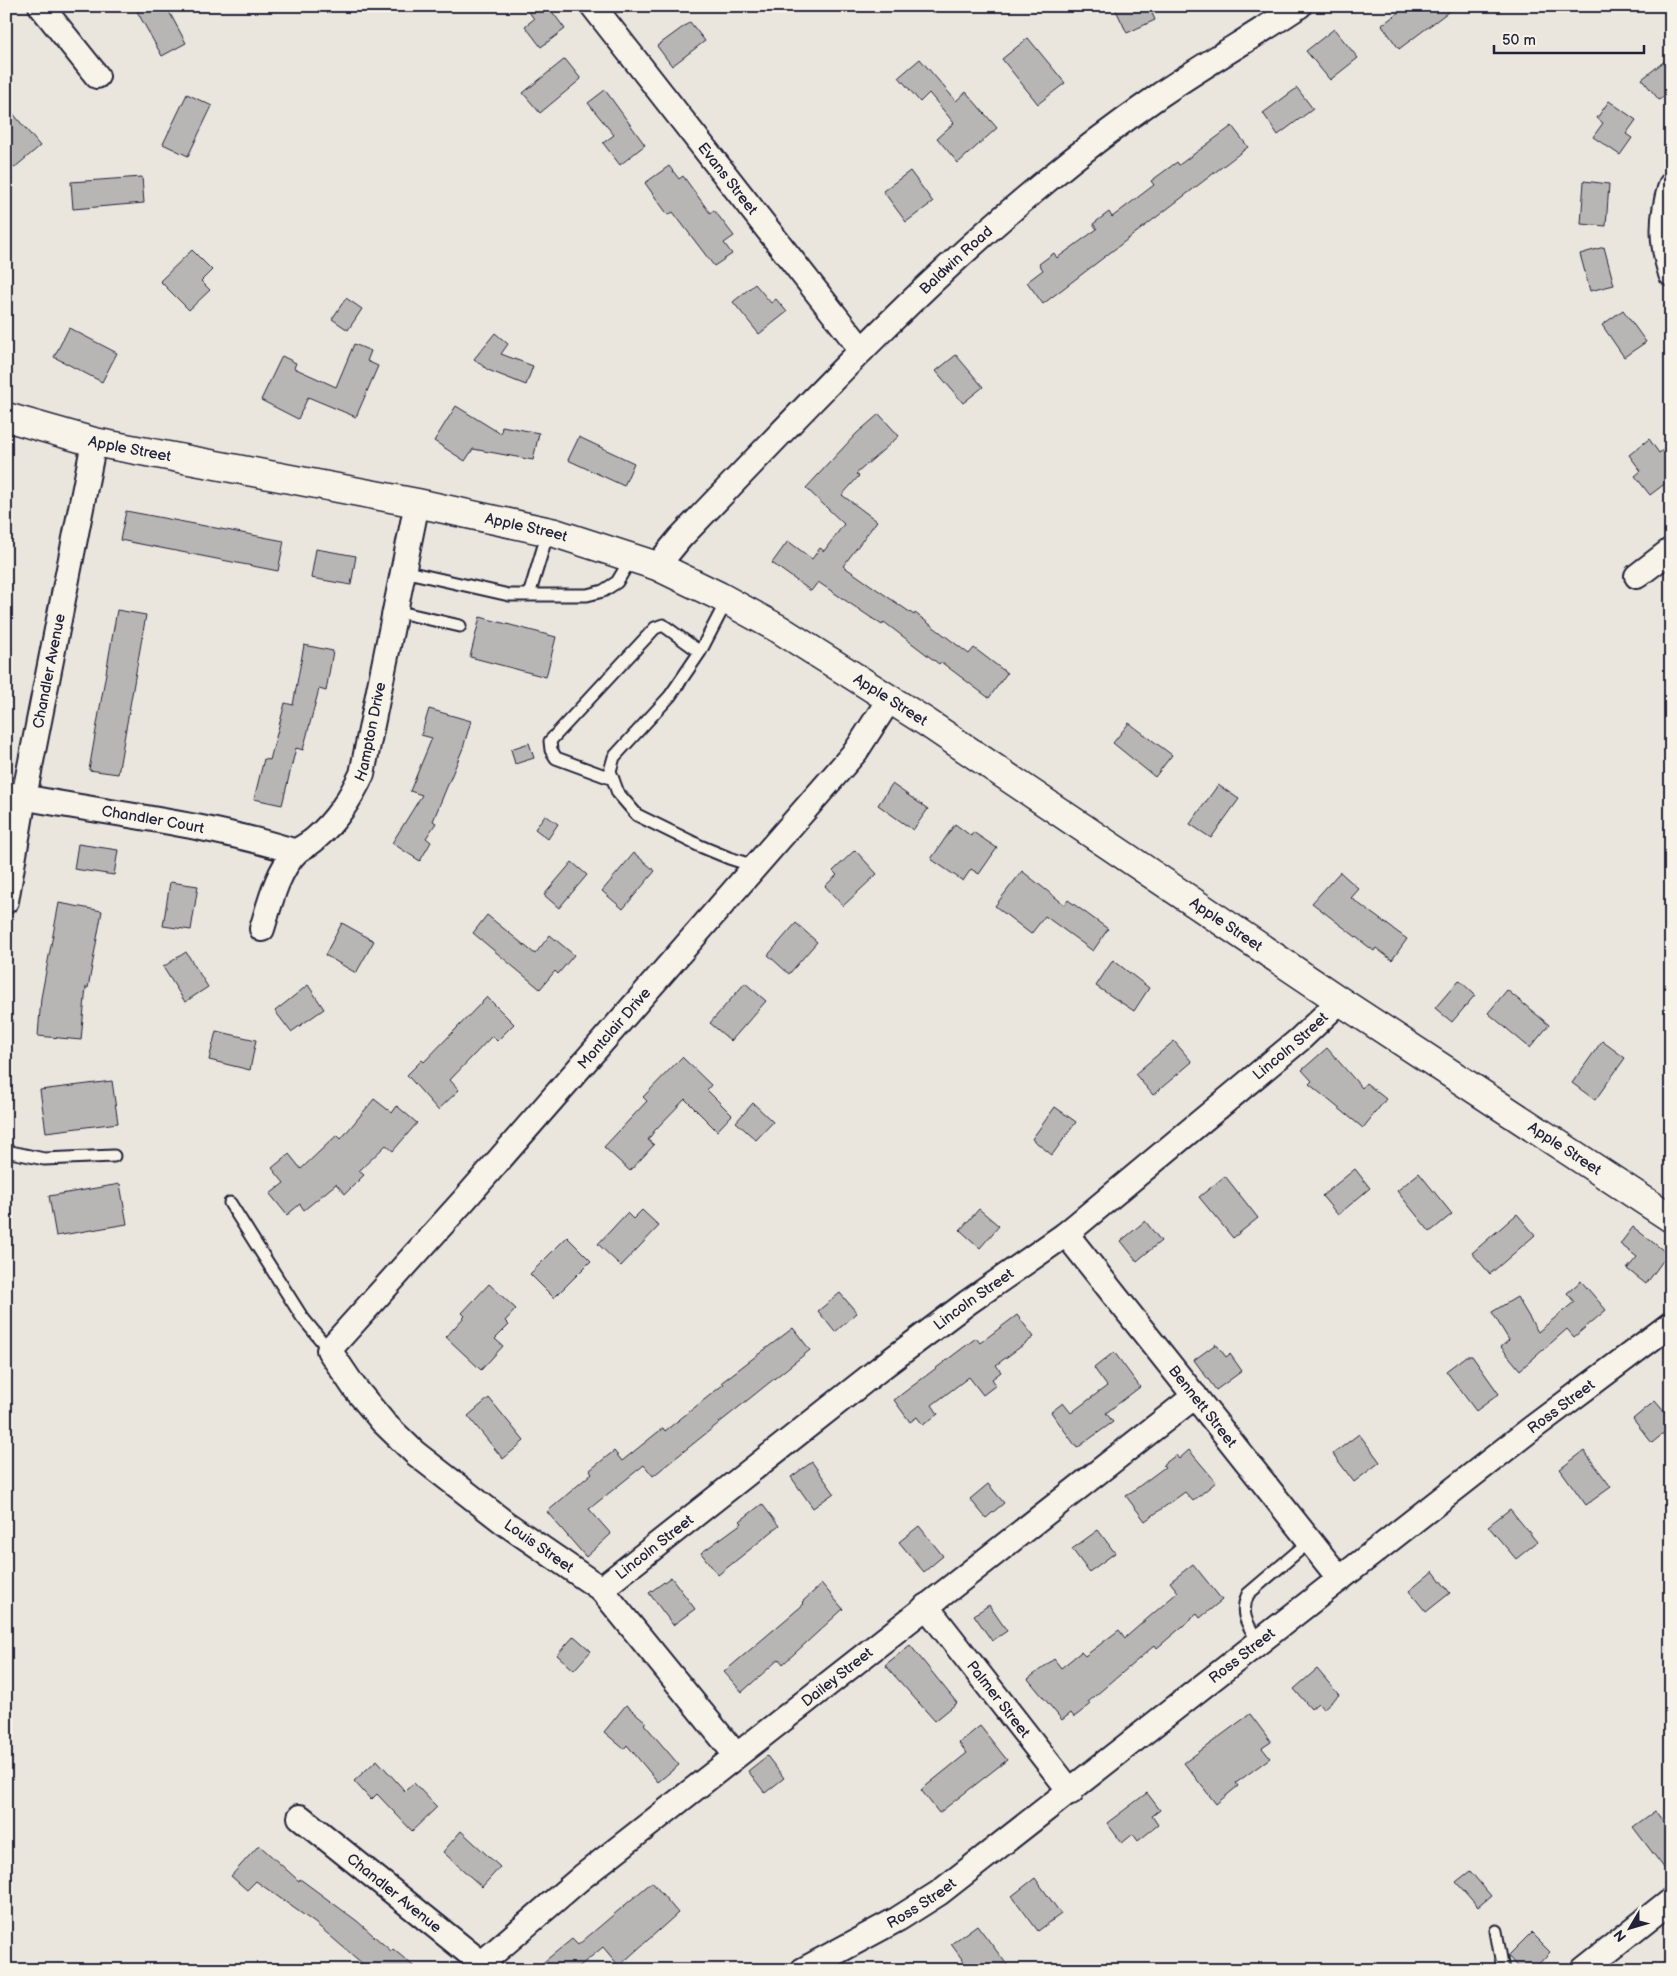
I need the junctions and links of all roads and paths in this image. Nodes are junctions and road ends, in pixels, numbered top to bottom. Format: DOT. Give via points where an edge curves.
graph roads {
  1 [pos="41,6"];
  2 [pos="593,6"];
  3 [pos="1299,6"];
  4 [pos="97,76"];
  5 [pos="1671,185"];
  6 [pos="1671,274"];
  7 [pos="862,350"];
  8 [pos="6,417"];
  9 [pos="94,442"];
  10 [pos="417,503"];
  11 [pos="548,531"];
  12 [pos="1671,550"];
  13 [pos="645,562"];
  14 [pos="403,571"];
  15 [pos="1637,576"];
  16 [pos="528,595"];
  17 [pos="719,596"];
  18 [pos="395,611"];
  19 [pos="460,626"];
  20 [pos="700,652"];
  21 [pos="889,700"];
  22 [pos="613,778"];
  23 [pos="15,795"];
  24 [pos="296,852"];
  25 [pos="754,866"];
  26 [pos="7,895"];
  27 [pos="262,929"];
  28 [pos="1340,1001"];
  29 [pos="6,1151"];
  30 [pos="114,1156"];
  31 [pos="230,1203"];
  32 [pos="1671,1218"];
  33 [pos="1066,1234"];
  34 [pos="1671,1324"];
  35 [pos="329,1350"];
  36 [pos="1195,1396"];
  37 [pos="1310,1541"];
  38 [pos="1340,1579"];
  39 [pos="601,1589"];
  40 [pos="926,1606"];
  41 [pos="1259,1643"];
  42 [pos="736,1755"];
  43 [pos="1071,1792"];
  44 [pos="300,1817"];
  45 [pos="1671,1900"];
  46 [pos="1496,1931"];
  47 [pos="486,1966"];
  48 [pos="803,1970"];
  49 [pos="1503,1970"];
  50 [pos="1583,1970"];
  1 -- 4 [label="street"];
  2 -- 7 [label="street, Evans Street"];
  3 -- 7 [label="street, Baldwin Road" via="1161,94 1076,157 1007,213"];
  5 -- 6 [label="street" via="1664,205 1662,229 1664,252"];
  7 -- 13 [label="street, Baldwin Road" via="680,538"];
  8 -- 9 [label="street, Apple Street"];
  9 -- 10 [label="street, Apple Street"];
  9 -- 23 [label="street, Chandler Avenue"];
  10 -- 11 [label="street, Apple Street"];
  10 -- 14 [label="street, Hampton Drive"];
  11 -- 13 [label="street, Apple Street"];
  11 -- 16 [label="lane"];
  12 -- 15 [label="street"];
  13 -- 16 [label="lane" via="603,591 587,595"];
  13 -- 17 [label="street, Apple Street"];
  14 -- 16 [label="lane" via="509,595"];
  14 -- 18 [label="street, Hampton Drive"];
  17 -- 20 [label="lane" via="723,608"];
  17 -- 21 [label="street, Apple Street" via="779,629"];
  18 -- 19 [label="lane"];
  18 -- 24 [label="street, Hampton Drive" via="362,774 334,820"];
  20 -- 22 [label="lane" via="670,696 614,757 610,771"];
  20 -- 22 [label="lane" via="663,625 655,628 550,741 556,758"];
  21 -- 25 [label="street, Montclair Drive" via="856,751"];
  21 -- 28 [label="street, Apple Street"];
  22 -- 25 [label="lane" via="618,793 636,815 700,846"];
  23 -- 24 [label="street, Chandler Court" via="251,838"];
  23 -- 26 [label="street, Chandler Avenue"];
  24 -- 27 [label="street, Hampton Drive" via="274,891"];
  25 -- 35 [label="street, Montclair Drive"];
  28 -- 32 [label="street, Apple Street"];
  28 -- 33 [label="street, Lincoln Street" via="1299,1040"];
  29 -- 30 [label="lane" via="44,1159"];
  31 -- 35 [label="lane" via="302,1317"];
  33 -- 36 [label="street, Bennett Street"];
  33 -- 39 [label="street, Lincoln Street" via="882,1367"];
  34 -- 38 [label="street, Ross Street"];
  35 -- 39 [label="street, Louis Street" via="382,1422 415,1454"];
  36 -- 37 [label="street, Bennett Street"];
  36 -- 40 [label="street, Dailey Street"];
  37 -- 38 [label="street, Bennett Street"];
  37 -- 41 [label="lane" via="1248,1594 1243,1615"];
  38 -- 41 [label="street, Ross Street"];
  39 -- 42 [label="street, Louis Street"];
  40 -- 42 [label="street, Dailey Street"];
  40 -- 43 [label="street, Palmer Street"];
  41 -- 43 [label="street, Ross Street"];
  42 -- 47 [label="street, Dailey Street" via="582,1877"];
  43 -- 48 [label="street, Ross Street" via="939,1893"];
  44 -- 47 [label="street, Chandler Avenue"];
  45 -- 50 [label="street"];
  46 -- 49 [label="lane"];
}
